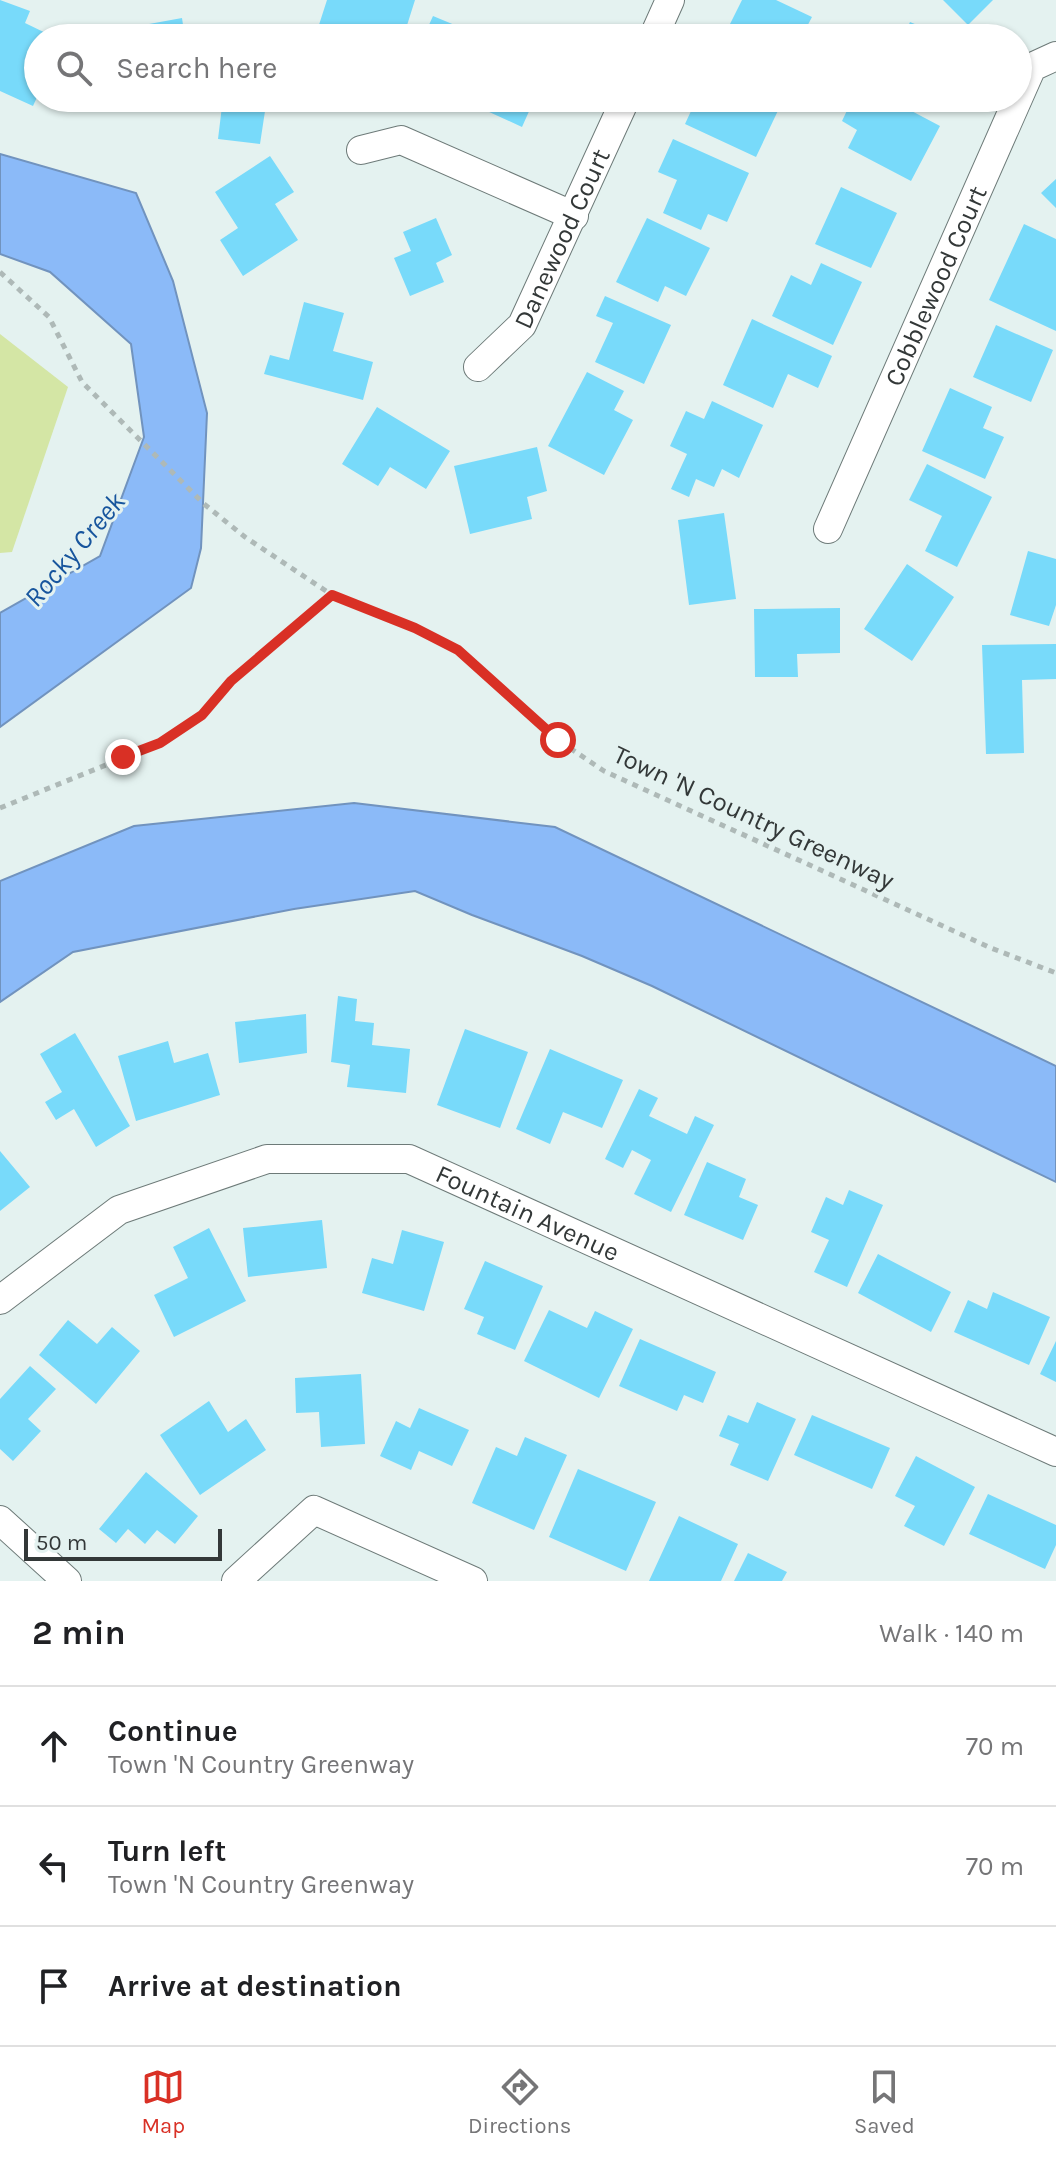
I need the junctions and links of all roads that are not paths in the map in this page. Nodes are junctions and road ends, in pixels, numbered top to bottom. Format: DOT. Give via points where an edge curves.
graph roads {
  1 [pos="670,0"];
  2 [pos="659,24"];
  3 [pos="1056,56"];
  4 [pos="1032,67"];
  5 [pos="620,112"];
  6 [pos="1012,112"];
  7 [pos="361,150"];
  8 [pos="574,216"];
  9 [pos="478,367"];
  10 [pos="828,529"];
  11 [pos="0,1300"];
  12 [pos="1056,1452"];
  13 [pos="0,1520"];
  14 [pos="67,1581"];
  15 [pos="236,1581"];
  16 [pos="473,1581"];
  1 -- 2 [label="street"];
  3 -- 4 [label="street, Cobblewood Court"];
  5 -- 8 [label="street, Danewood Court"];
  6 -- 10 [label="street, Cobblewood Court"];
  7 -- 8 [label="street" via="401,140"];
  8 -- 9 [label="street, Danewood Court" via="522,325"];
  11 -- 12 [label="street, Fountain Avenue" via="119,1210 267,1159 409,1159"];
  13 -- 14 [label="street"];
  15 -- 16 [label="street" via="314,1510"];
}
